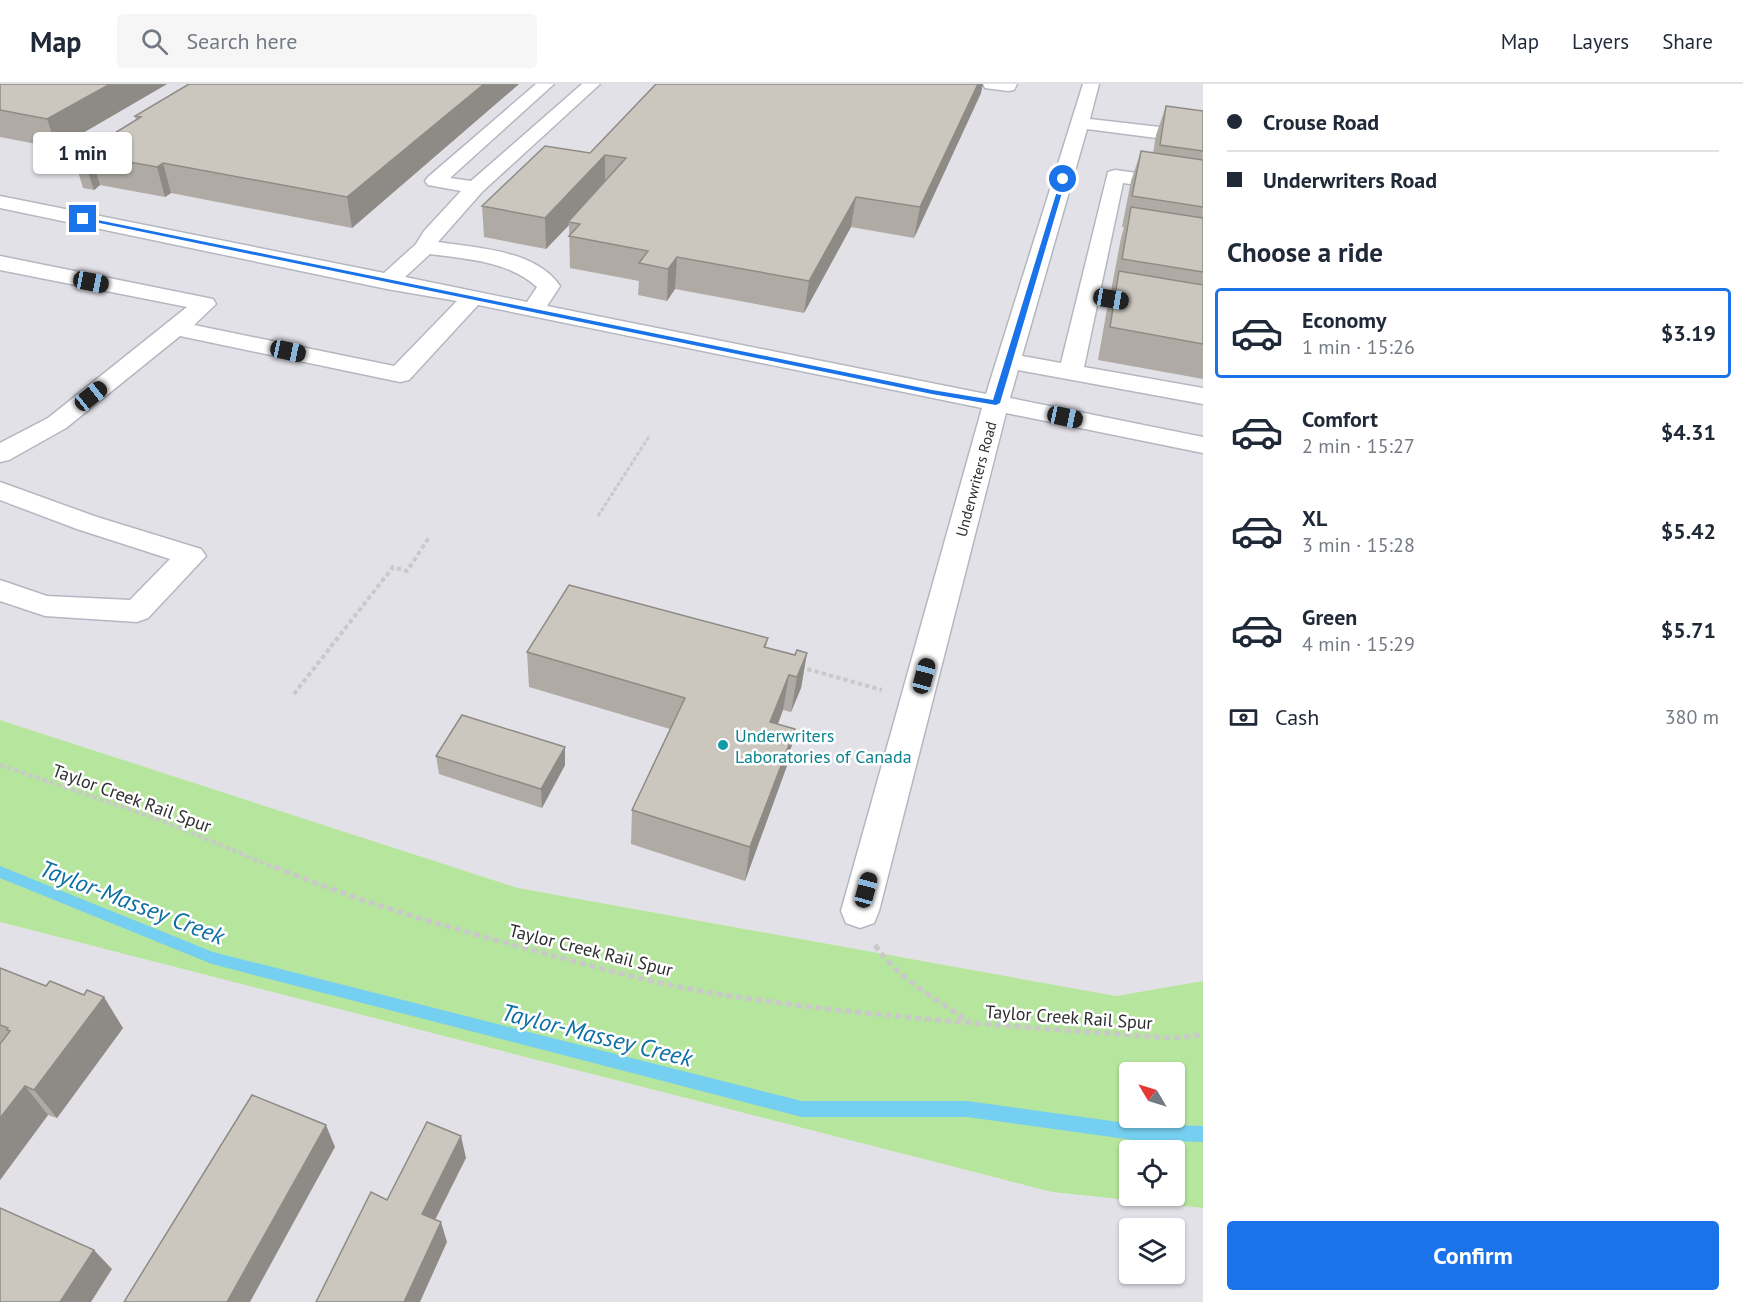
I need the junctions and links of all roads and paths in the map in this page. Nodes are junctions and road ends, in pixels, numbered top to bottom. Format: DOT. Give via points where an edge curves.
graph roads {
  1 [pos="546,84"];
  2 [pos="592,84"];
  3 [pos="991,84"];
  4 [pos="1009,84"];
  5 [pos="1091,84"];
  6 [pos="1080,123"];
  7 [pos="1128,129"];
  8 [pos="1203,138"];
  9 [pos="1120,157"];
  10 [pos="475,188"];
  11 [pos="1203,188"];
  12 [pos="0,202"];
  13 [pos="1103,232"];
  14 [pos="1125,235"];
  15 [pos="425,247"];
  16 [pos="0,263"];
  17 [pos="387,282"];
  18 [pos="1088,296"];
  19 [pos="472,298"];
  20 [pos="1111,299"];
  21 [pos="533,310"];
  22 [pos="176,328"];
  23 [pos="1009,361"];
  24 [pos="1071,372"];
  25 [pos="1203,396"];
  26 [pos="996,403"];
  27 [pos="650,435"];
  28 [pos="1203,445"];
  29 [pos="0,454"];
  30 [pos="0,490"];
  31 [pos="598,516"];
  32 [pos="430,536"];
  33 [pos="0,590"];
  34 [pos="793,665"];
  35 [pos="294,694"];
  36 [pos="917,700"];
  37 [pos="0,765"];
  38 [pos="861,911"];
  39 [pos="971,1023"];
  40 [pos="1203,1035"];
  1 -- 10 [label="street" via="435,181"];
  2 -- 10 [label="street"];
  3 -- 4 [label="street"];
  5 -- 6 [label="street"];
  6 -- 7 [label="street"];
  6 -- 23 [label="street"];
  7 -- 8 [label="street"];
  7 -- 9 [label="street"];
  10 -- 15 [label="street"];
  11 -- 13 [label="street" via="1115,176"];
  12 -- 17 [label="street, Underwriters Road"];
  13 -- 14 [label="street"];
  13 -- 18 [label="street"];
  15 -- 17 [label="street"];
  15 -- 21 [label="street" via="507,262 539,275 549,286"];
  16 -- 22 [label="street" via="205,304"];
  17 -- 19 [label="street, Underwriters Road"];
  18 -- 20 [label="street"];
  18 -- 24 [label="street"];
  19 -- 21 [label="street, Underwriters Road"];
  19 -- 22 [label="street" via="400,375"];
  21 -- 26 [label="street, Underwriters Road"];
  22 -- 29 [label="street" via="57,423"];
  23 -- 24 [label="street"];
  23 -- 26 [label="street"];
  24 -- 25 [label="street"];
  26 -- 28 [label="street"];
  26 -- 36 [label="street, Underwriters Road"];
  27 -- 31 [label="path"];
  30 -- 33 [label="street" via="191,556 137,611 45,606"];
  32 -- 35 [label="path" via="408,571 393,567"];
  34 -- 36 [label="path"];
  36 -- 38 [label="street, Underwriters Road"];
  37 -- 39 [label="path, Taylor Creek Rail Spur" via="158,819 323,887 429,922 624,975 729,996"];
  38 -- 39 [label="path" via="878,951"];
  39 -- 40 [label="path, Taylor Creek Rail Spur" via="1171,1038"];
}
